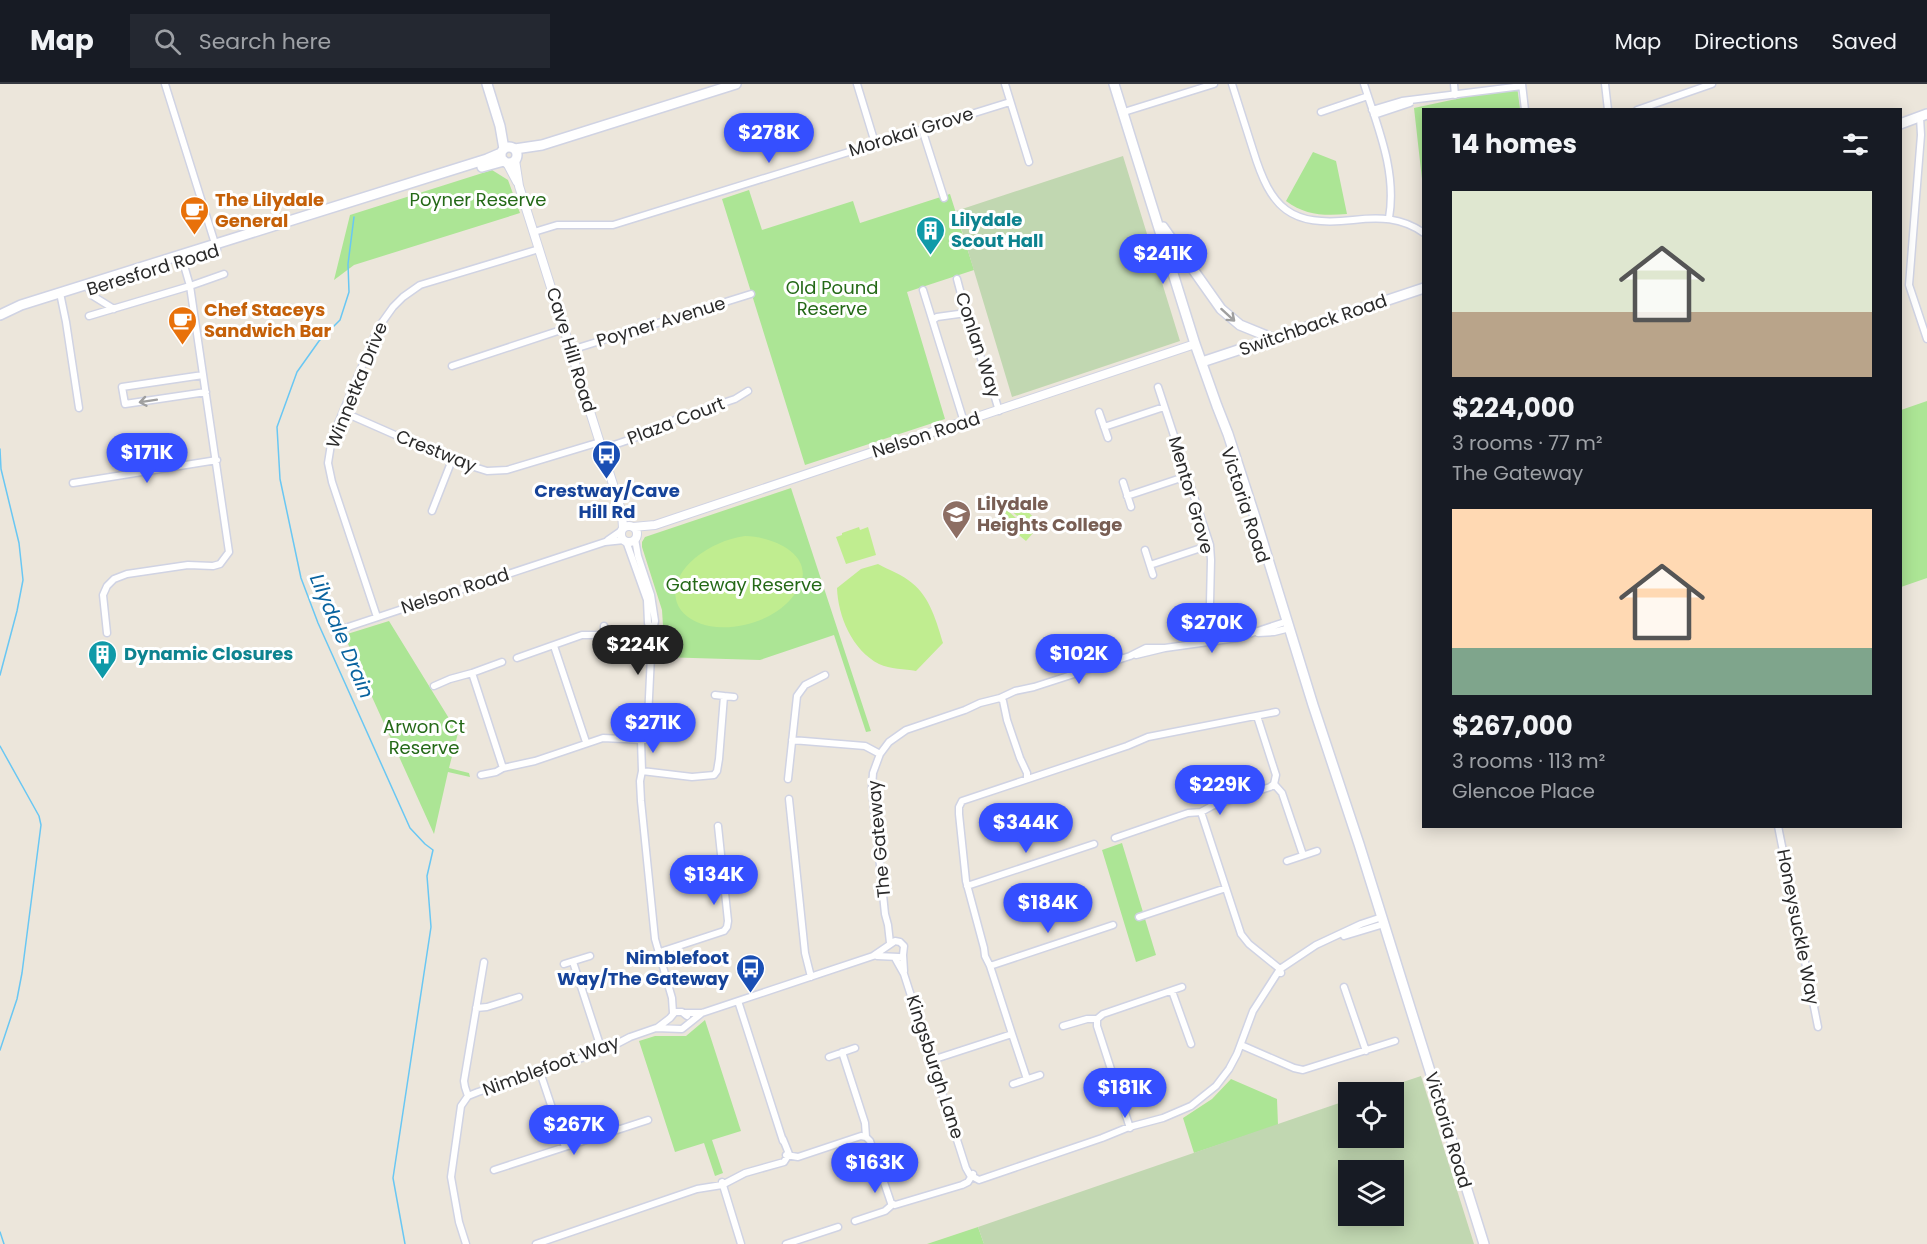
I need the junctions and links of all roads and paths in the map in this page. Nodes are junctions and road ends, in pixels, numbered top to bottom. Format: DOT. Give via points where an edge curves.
graph roads {
  1 [pos="165,84"];
  2 [pos="487,84"];
  3 [pos="736,84"];
  4 [pos="856,84"];
  5 [pos="1005,84"];
  6 [pos="1114,84"];
  7 [pos="1214,84"];
  8 [pos="1232,84"];
  9 [pos="1364,84"];
  10 [pos="1454,84"];
  11 [pos="1605,84"];
  12 [pos="1712,84"];
  13 [pos="1522,85"];
  14 [pos="1702,86"];
  15 [pos="1455,95"];
  16 [pos="1368,96"];
  17 [pos="1010,102"];
  18 [pos="1525,108"];
  19 [pos="1608,108"];
  20 [pos="1642,108"];
  21 [pos="1124,112"];
  22 [pos="1321,112"];
  23 [pos="1373,112"];
  24 [pos="1923,116"];
  25 [pos="1902,123"];
  26 [pos="922,129"];
  27 [pos="875,143"];
  28 [pos="509,155"];
  29 [pos="1029,162"];
  30 [pos="944,198"];
  31 [pos="1157,217"];
  32 [pos="1389,218"];
  33 [pos="534,232"];
  34 [pos="1422,232"];
  35 [pos="217,247"];
  36 [pos="539,249"];
  37 [pos="182,258"];
  38 [pos="224,274"];
  39 [pos="957,279"];
  40 [pos="190,286"];
  41 [pos="88,287"];
  42 [pos="1422,289"];
  43 [pos="922,290"];
  44 [pos="751,294"];
  45 [pos="61,296"];
  46 [pos="114,309"];
  47 [pos="966,313"];
  48 [pos="3,314"];
  49 [pos="89,316"];
  50 [pos="933,320"];
  51 [pos="564,329"];
  52 [pos="1273,338"];
  53 [pos="1927,339"];
  54 [pos="1195,344"];
  55 [pos="571,350"];
  56 [pos="1202,362"];
  57 [pos="452,366"];
  58 [pos="203,375"];
  59 [pos="1158,387"];
  60 [pos="748,391"];
  61 [pos="206,392"];
  62 [pos="1164,407"];
  63 [pos="79,408"];
  64 [pos="999,411"];
  65 [pos="343,412"];
  66 [pos="1099,412"];
  67 [pos="964,422"];
  68 [pos="1104,427"];
  69 [pos="1108,438"];
  70 [pos="601,445"];
  71 [pos="217,460"];
  72 [pos="452,460"];
  73 [pos="1187,476"];
  74 [pos="1123,482"];
  75 [pos="73,483"];
  76 [pos="1127,496"];
  77 [pos="1131,507"];
  78 [pos="432,511"];
  79 [pos="629,534"];
  80 [pos="1209,545"];
  81 [pos="1145,550"];
  82 [pos="1150,565"];
  83 [pos="1153,575"];
  84 [pos="377,617"];
  85 [pos="1286,625"];
  86 [pos="604,626"];
  87 [pos="339,630"];
  88 [pos="107,633"];
  89 [pos="603,635"];
  90 [pos="1215,641"];
  91 [pos="604,644"];
  92 [pos="554,646"];
  93 [pos="517,658"];
  94 [pos="502,662"];
  95 [pos="472,673"];
  96 [pos="811,673"];
  97 [pos="825,675"];
  98 [pos="814,680"];
  99 [pos="434,686"];
  100 [pos="715,695"];
  101 [pos="724,696"];
  102 [pos="734,697"];
  103 [pos="1001,700"];
  104 [pos="1276,712"];
  105 [pos="1257,716"];
  106 [pos="643,740"];
  107 [pos="792,740"];
  108 [pos="586,742"];
  109 [pos="880,754"];
  110 [pos="503,768"];
  111 [pos="644,772"];
  112 [pos="481,776"];
  113 [pos="1026,776"];
  114 [pos="788,779"];
  115 [pos="1274,784"];
  116 [pos="789,800"];
  117 [pos="1201,812"];
  118 [pos="800,820"];
  119 [pos="791,821"];
  120 [pos="718,826"];
  121 [pos="1778,828"];
  122 [pos="719,833"];
  123 [pos="728,833"];
  124 [pos="1115,838"];
  125 [pos="1070,842"];
  126 [pos="1094,844"];
  127 [pos="1073,851"];
  128 [pos="1317,851"];
  129 [pos="1303,855"];
  130 [pos="1287,861"];
  131 [pos="967,886"];
  132 [pos="1226,888"];
  133 [pos="1159,910"];
  134 [pos="1139,917"];
  135 [pos="1162,919"];
  136 [pos="1380,921"];
  137 [pos="888,925"];
  138 [pos="1113,925"];
  139 [pos="1091,933"];
  140 [pos="898,941"];
  141 [pos="1094,941"];
  142 [pos="889,945"];
  143 [pos="657,953"];
  144 [pos="903,955"];
  145 [pos="590,956"];
  146 [pos="873,956"];
  147 [pos="894,958"];
  148 [pos="484,962"];
  149 [pos="573,962"];
  150 [pos="564,964"];
  151 [pos="991,965"];
  152 [pos="1279,972"];
  153 [pos="904,974"];
  154 [pos="481,976"];
  155 [pos="490,977"];
  156 [pos="811,977"];
  157 [pos="1182,987"];
  158 [pos="1344,987"];
  159 [pos="1172,991"];
  160 [pos="1357,996"];
  161 [pos="519,997"];
  162 [pos="672,998"];
  163 [pos="1348,999"];
  164 [pos="507,1000"];
  165 [pos="738,1001"];
  166 [pos="476,1008"];
  167 [pos="510,1008"];
  168 [pos="684,1013"];
  169 [pos="702,1013"];
  170 [pos="672,1016"];
  171 [pos="1097,1019"];
  172 [pos="687,1025"];
  173 [pos="1063,1026"];
  174 [pos="674,1027"];
  175 [pos="1818,1027"];
  176 [pos="656,1028"];
  177 [pos="1197,1032"];
  178 [pos="1012,1034"];
  179 [pos="1188,1036"];
  180 [pos="1395,1041"];
  181 [pos="1191,1044"];
  182 [pos="1241,1045"];
  183 [pos="855,1048"];
  184 [pos="602,1051"];
  185 [pos="1366,1051"];
  186 [pos="842,1052"];
  187 [pos="829,1057"];
  188 [pos="932,1059"];
  189 [pos="540,1072"];
  190 [pos="1040,1075"];
  191 [pos="1027,1079"];
  192 [pos="1013,1084"];
  193 [pos="468,1096"];
  194 [pos="648,1120"];
  195 [pos="633,1125"];
  196 [pos="1131,1127"];
  197 [pos="636,1134"];
  198 [pos="866,1137"];
  199 [pos="565,1147"];
  200 [pos="788,1155"];
  201 [pos="513,1164"];
  202 [pos="494,1170"];
  203 [pos="516,1173"];
  204 [pos="972,1175"];
  205 [pos="721,1183"];
  206 [pos="893,1204"];
  207 [pos="855,1221"];
  208 [pos="838,1227"];
  209 [pos="466,1244"];
  210 [pos="536,1244"];
  211 [pos="741,1244"];
  212 [pos="786,1244"];
  213 [pos="1484,1244"];
  1 -- 35 [label="street"];
  2 -- 28 [label="main road, Cave Hill Road"];
  3 -- 28 [label="main road, Beresford Road"];
  4 -- 27 [label="street"];
  5 -- 17 [label="street"];
  6 -- 21 [label="main road, Victoria Road"];
  7 -- 21 [label="street"];
  8 -- 32 [label="street" via="1263,182 1283,207 1319,222"];
  9 -- 16 [label="street"];
  10 -- 15 [label="street"];
  11 -- 19 [label="street"];
  12 -- 14 [label="street"];
  13 -- 15 [label="street"];
  13 -- 18 [label="street"];
  14 -- 20 [label="street"];
  15 -- 23 [label="street"];
  16 -- 22 [label="street"];
  16 -- 23 [label="street"];
  17 -- 26 [label="street, Morokai Grove"];
  17 -- 29 [label="street"];
  21 -- 31 [label="main road, Victoria Road"];
  23 -- 32 [label="street" via="1391,176"];
  24 -- 25 [label="main road"];
  24 -- 53 [label="street" via="1909,285"];
  26 -- 27 [label="street, Morokai Grove"];
  26 -- 30 [label="street"];
  27 -- 33 [label="street, Morokai Grove" via="613,225 557,225"];
  28 -- 33 [label="street, Cave Hill Road"];
  28 -- 35 [label="main road, Beresford Road"];
  31 -- 52 [label="main road, one-way" via="1221,309 1240,325"];
  31 -- 54 [label="main road, Victoria Road"];
  32 -- 34 [label="street"];
  33 -- 36 [label="street, Cave Hill Road"];
  35 -- 37 [label="main road, Beresford Road"];
  36 -- 51 [label="street, Cave Hill Road"];
  36 -- 65 [label="street, Winnetka Drive" via="420,285 403,297 378,328"];
  37 -- 40 [label="street"];
  37 -- 41 [label="main road, Beresford Road"];
  38 -- 40 [label="street"];
  39 -- 47 [label="street, Conlan Way"];
  40 -- 46 [label="street"];
  40 -- 58 [label="street"];
  41 -- 45 [label="main road, Beresford Road"];
  41 -- 46 [label="street" via="93,296"];
  42 -- 52 [label="main road, Switchback Road"];
  43 -- 50 [label="street"];
  44 -- 55 [label="street, Poyner Avenue"];
  45 -- 48 [label="main road, Beresford Road" via="21,305"];
  45 -- 63 [label="street"];
  46 -- 49 [label="street"];
  47 -- 50 [label="street"];
  47 -- 64 [label="street, Conlan Way"];
  50 -- 67 [label="street"];
  51 -- 55 [label="street, Cave Hill Road"];
  51 -- 57 [label="street"];
  52 -- 56 [label="main road, Switchback Road"];
  54 -- 56 [label="main road, Victoria Road"];
  54 -- 64 [label="street, Nelson Road"];
  55 -- 70 [label="street, Cave Hill Road"];
  56 -- 85 [label="main road, Victoria Road"];
  58 -- 61 [label="street"];
  61 -- 58 [label="street, one-way" via="124,404 122,387"];
  59 -- 62 [label="street, Mentor Grove"];
  60 -- 70 [label="street, Plaza Court" via="649,433"];
  61 -- 71 [label="street"];
  62 -- 68 [label="street"];
  62 -- 73 [label="street, Mentor Grove"];
  64 -- 67 [label="street, Nelson Road"];
  65 -- 72 [label="street, Crestway"];
  65 -- 84 [label="street, Winnetka Drive" via="330,446 329,471"];
  66 -- 68 [label="street"];
  67 -- 79 [label="street, Nelson Road"];
  68 -- 69 [label="street"];
  70 -- 72 [label="street, Crestway" via="507,470 487,471"];
  70 -- 79 [label="street, Cave Hill Road"];
  71 -- 75 [label="street"];
  71 -- 88 [label="street" via="230,544 225,560 213,566 188,565 114,579 103,595"];
  72 -- 78 [label="street"];
  73 -- 76 [label="street"];
  73 -- 80 [label="street, Mentor Grove"];
  74 -- 76 [label="street"];
  76 -- 77 [label="street"];
  79 -- 84 [label="street, Nelson Road"];
  79 -- 106 [label="street" via="655,621"];
  80 -- 82 [label="street"];
  80 -- 90 [label="street, Mentor Grove"];
  81 -- 82 [label="street"];
  82 -- 83 [label="street"];
  84 -- 87 [label="street, Nelson Road"];
  85 -- 90 [label="street, The Gateway"];
  85 -- 136 [label="main road, Victoria Road"];
  86 -- 89 [label="street"];
  89 -- 91 [label="street"];
  89 -- 92 [label="street" via="582,635"];
  90 -- 103 [label="street, The Gateway" via="1130,656 1022,689"];
  92 -- 93 [label="street"];
  92 -- 108 [label="street"];
  94 -- 95 [label="street"];
  95 -- 99 [label="street"];
  95 -- 110 [label="street"];
  96 -- 98 [label="street"];
  97 -- 98 [label="street"];
  98 -- 107 [label="street" via="802,687 797,696"];
  100 -- 101 [label="street"];
  101 -- 102 [label="street"];
  101 -- 111 [label="street" via="715,774 692,777"];
  103 -- 109 [label="street, The Gateway" via="980,703 906,730"];
  103 -- 113 [label="street"];
  104 -- 105 [label="street"];
  105 -- 113 [label="street" via="1148,737 1037,777"];
  105 -- 115 [label="street" via="1276,775"];
  106 -- 108 [label="street" via="607,737"];
  106 -- 111 [label="street"];
  107 -- 109 [label="street" via="866,746"];
  107 -- 114 [label="street"];
  108 -- 110 [label="street"];
  109 -- 137 [label="street, The Gateway" via="872,788"];
  110 -- 112 [label="street"];
  111 -- 143 [label="street" via="640,790"];
  113 -- 131 [label="street" via="1020,782 960,804"];
  115 -- 117 [label="street"];
  115 -- 129 [label="street" via="1282,793"];
  116 -- 119 [label="street"];
  117 -- 124 [label="street" via="1136,828"];
  117 -- 132 [label="street"];
  118 -- 119 [label="street"];
  119 -- 156 [label="street"];
  120 -- 122 [label="street"];
  121 -- 175 [label="street, Honeysuckle Way"];
  122 -- 123 [label="street"];
  122 -- 143 [label="street" via="727,927"];
  125 -- 127 [label="street"];
  126 -- 127 [label="street"];
  127 -- 131 [label="street"];
  128 -- 129 [label="street"];
  129 -- 130 [label="street"];
  131 -- 151 [label="street"];
  132 -- 133 [label="street"];
  132 -- 152 [label="street" via="1241,934"];
  133 -- 134 [label="street"];
  133 -- 135 [label="street"];
  136 -- 152 [label="street" via="1323,942"];
  136 -- 213 [label="main road, Victoria Road"];
  137 -- 140 [label="street, The Gateway"];
  137 -- 142 [label="street, The Gateway"];
  138 -- 139 [label="street"];
  139 -- 141 [label="street"];
  139 -- 151 [label="street"];
  140 -- 142 [label="street"];
  140 -- 144 [label="street" via="904,946"];
  142 -- 146 [label="street"];
  142 -- 147 [label="street" via="888,951"];
  143 -- 162 [label="street"];
  144 -- 147 [label="street"];
  144 -- 153 [label="street, Kingsburgh Lane"];
  145 -- 149 [label="street"];
  146 -- 147 [label="street"];
  146 -- 156 [label="street"];
  147 -- 153 [label="street, Kingsburgh Lane"];
  148 -- 154 [label="street"];
  149 -- 150 [label="street"];
  149 -- 184 [label="street"];
  151 -- 178 [label="street"];
  152 -- 182 [label="street" via="1249,1020"];
  153 -- 188 [label="street, Kingsburgh Lane"];
  154 -- 155 [label="street"];
  154 -- 166 [label="street"];
  156 -- 165 [label="street"];
  157 -- 159 [label="street"];
  158 -- 163 [label="street"];
  159 -- 171 [label="street"];
  159 -- 179 [label="street"];
  160 -- 163 [label="street"];
  161 -- 164 [label="street"];
  162 -- 168 [label="street"];
  162 -- 170 [label="street"];
  163 -- 185 [label="street"];
  164 -- 166 [label="street"];
  164 -- 167 [label="street"];
  165 -- 169 [label="street"];
  165 -- 200 [label="street"];
  166 -- 193 [label="street" via="464,1081"];
  168 -- 169 [label="street"];
  168 -- 170 [label="street"];
  168 -- 172 [label="street"];
  169 -- 172 [label="street"];
  170 -- 174 [label="street"];
  170 -- 176 [label="street, Nimblefoot Way"];
  171 -- 173 [label="street"];
  171 -- 196 [label="street"];
  172 -- 174 [label="street" via="682,1029"];
  174 -- 176 [label="street, Nimblefoot Way"];
  176 -- 184 [label="street, Nimblefoot Way"];
  177 -- 179 [label="street"];
  178 -- 188 [label="street"];
  178 -- 191 [label="street"];
  179 -- 181 [label="street"];
  180 -- 185 [label="street"];
  182 -- 185 [label="street" via="1303,1070"];
  182 -- 196 [label="street" via="1229,1069 1210,1092 1184,1110 1145,1127"];
  183 -- 186 [label="street"];
  184 -- 189 [label="street, Nimblefoot Way"];
  186 -- 187 [label="street"];
  186 -- 198 [label="street"];
  188 -- 204 [label="street, Kingsburgh Lane"];
  189 -- 193 [label="street, Nimblefoot Way"];
  189 -- 199 [label="street"];
  190 -- 191 [label="street"];
  191 -- 192 [label="street"];
  193 -- 209 [label="street, Nimblefoot Way" via="461,1106 451,1185"];
  194 -- 195 [label="street"];
  195 -- 197 [label="street"];
  195 -- 199 [label="street"];
  196 -- 204 [label="street" via="1118,1136 988,1176"];
  198 -- 200 [label="street"];
  198 -- 206 [label="street"];
  199 -- 201 [label="street"];
  200 -- 205 [label="street" via="777,1163 731,1176"];
  201 -- 202 [label="street"];
  201 -- 203 [label="street"];
  204 -- 206 [label="street" via="957,1186"];
  205 -- 210 [label="street" via="709,1183"];
  205 -- 211 [label="street"];
  206 -- 207 [label="street" via="885,1211"];
  208 -- 212 [label="street"];
}
